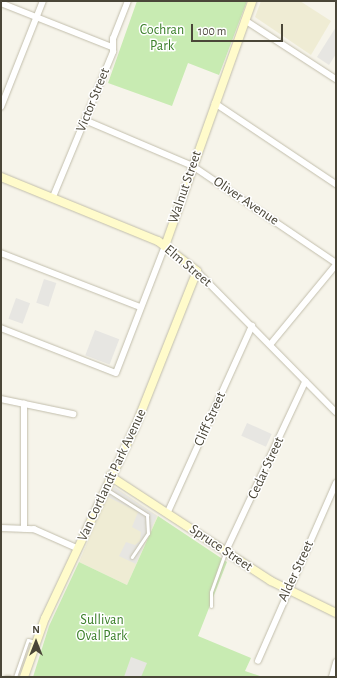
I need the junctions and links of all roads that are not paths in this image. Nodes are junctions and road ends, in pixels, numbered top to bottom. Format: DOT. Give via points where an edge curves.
graph roads {
  1 [pos="43,1"];
  2 [pos="128,1"];
  3 [pos="252,1"];
  4 [pos="1,3"];
  5 [pos="36,17"];
  6 [pos="245,20"];
  7 [pos="112,47"];
  8 [pos="336,79"];
  9 [pos="215,103"];
  10 [pos="1,107"];
  11 [pos="85,120"];
  12 [pos="193,166"];
  13 [pos="1,177"];
  14 [pos="336,184"];
  15 [pos="53,197"];
  16 [pos="165,246"];
  17 [pos="1,253"];
  18 [pos="336,264"];
  19 [pos="197,271"];
  20 [pos="140,307"];
  21 [pos="252,326"];
  22 [pos="1,330"];
  23 [pos="270,345"];
  24 [pos="305,382"];
  25 [pos="1,399"];
  26 [pos="24,404"];
  27 [pos="336,412"];
  28 [pos="73,414"];
  29 [pos="110,476"];
  30 [pos="336,483"];
  31 [pos="105,488"];
  32 [pos="168,512"];
  33 [pos="1,528"];
  34 [pos="24,528"];
  35 [pos="77,548"];
  36 [pos="225,553"];
  37 [pos="132,557"];
  38 [pos="288,589"];
  39 [pos="211,606"];
  40 [pos="336,613"];
  41 [pos="35,642"];
  42 [pos="258,660"];
  43 [pos="336,662"];
  44 [pos="5,677"];
  45 [pos="10,677"];
  46 [pos="15,677"];
  47 [pos="24,677"];
  48 [pos="332,677"];
  1 -- 5 [label="street"];
  2 -- 7 [label="street, Victor Street"];
  3 -- 6 [label="street, Walnut Street"];
  4 -- 5 [label="street"];
  5 -- 7 [label="street"];
  5 -- 10 [label="street"];
  6 -- 8 [label="street"];
  6 -- 9 [label="street, Walnut Street"];
  7 -- 11 [label="street, Victor Street" via="113,52"];
  9 -- 12 [label="street, Walnut Street"];
  9 -- 14 [label="street"];
  11 -- 12 [label="street, Oliver Avenue"];
  11 -- 15 [label="street, Victor Street"];
  12 -- 16 [label="street, Walnut Street"];
  12 -- 18 [label="street, Oliver Avenue"];
  13 -- 15 [label="street, Elm Street"];
  15 -- 16 [label="street, Elm Street"];
  16 -- 19 [label="street, Elm Street"];
  16 -- 20 [label="street, Walnut Street"];
  17 -- 20 [label="street"];
  18 -- 23 [label="street"];
  19 -- 21 [label="street, Elm Street"];
  19 -- 29 [label="street, Van Cortlandt Park Avenue" via="136,425"];
  20 -- 22 [label="street, Walnut Street" via="116,373 111,374"];
  21 -- 23 [label="street, Elm Street"];
  21 -- 32 [label="street, Cliff Street"];
  23 -- 24 [label="street, Elm Street"];
  24 -- 27 [label="street, Elm Street"];
  24 -- 36 [label="street, Cedar Street"];
  25 -- 26 [label="street"];
  26 -- 28 [label="street"];
  26 -- 34 [label="street"];
  29 -- 31 [label="street, Van Cortlandt Park Avenue"];
  29 -- 32 [label="street, Spruce Street"];
  30 -- 38 [label="street, Alder Street"];
  31 -- 35 [label="street, Van Cortlandt Park Avenue"];
  31 -- 37 [label="lane" via="146,515 148,533"];
  32 -- 36 [label="street, Spruce Street"];
  33 -- 34 [label="street"];
  34 -- 35 [label="street" via="36,529"];
  35 -- 41 [label="street, Van Cortlandt Park Avenue"];
  36 -- 38 [label="street, Spruce Street"];
  36 -- 39 [label="lane" via="211,592"];
  38 -- 40 [label="street, Spruce Street"];
  38 -- 42 [label="street, Alder Street"];
  41 -- 46 [label="lane" via="28,640"];
  41 -- 47 [label="street, Van Cortlandt Park Avenue"];
  43 -- 48 [label="street"];
  44 -- 45 [label="lane"];
}
